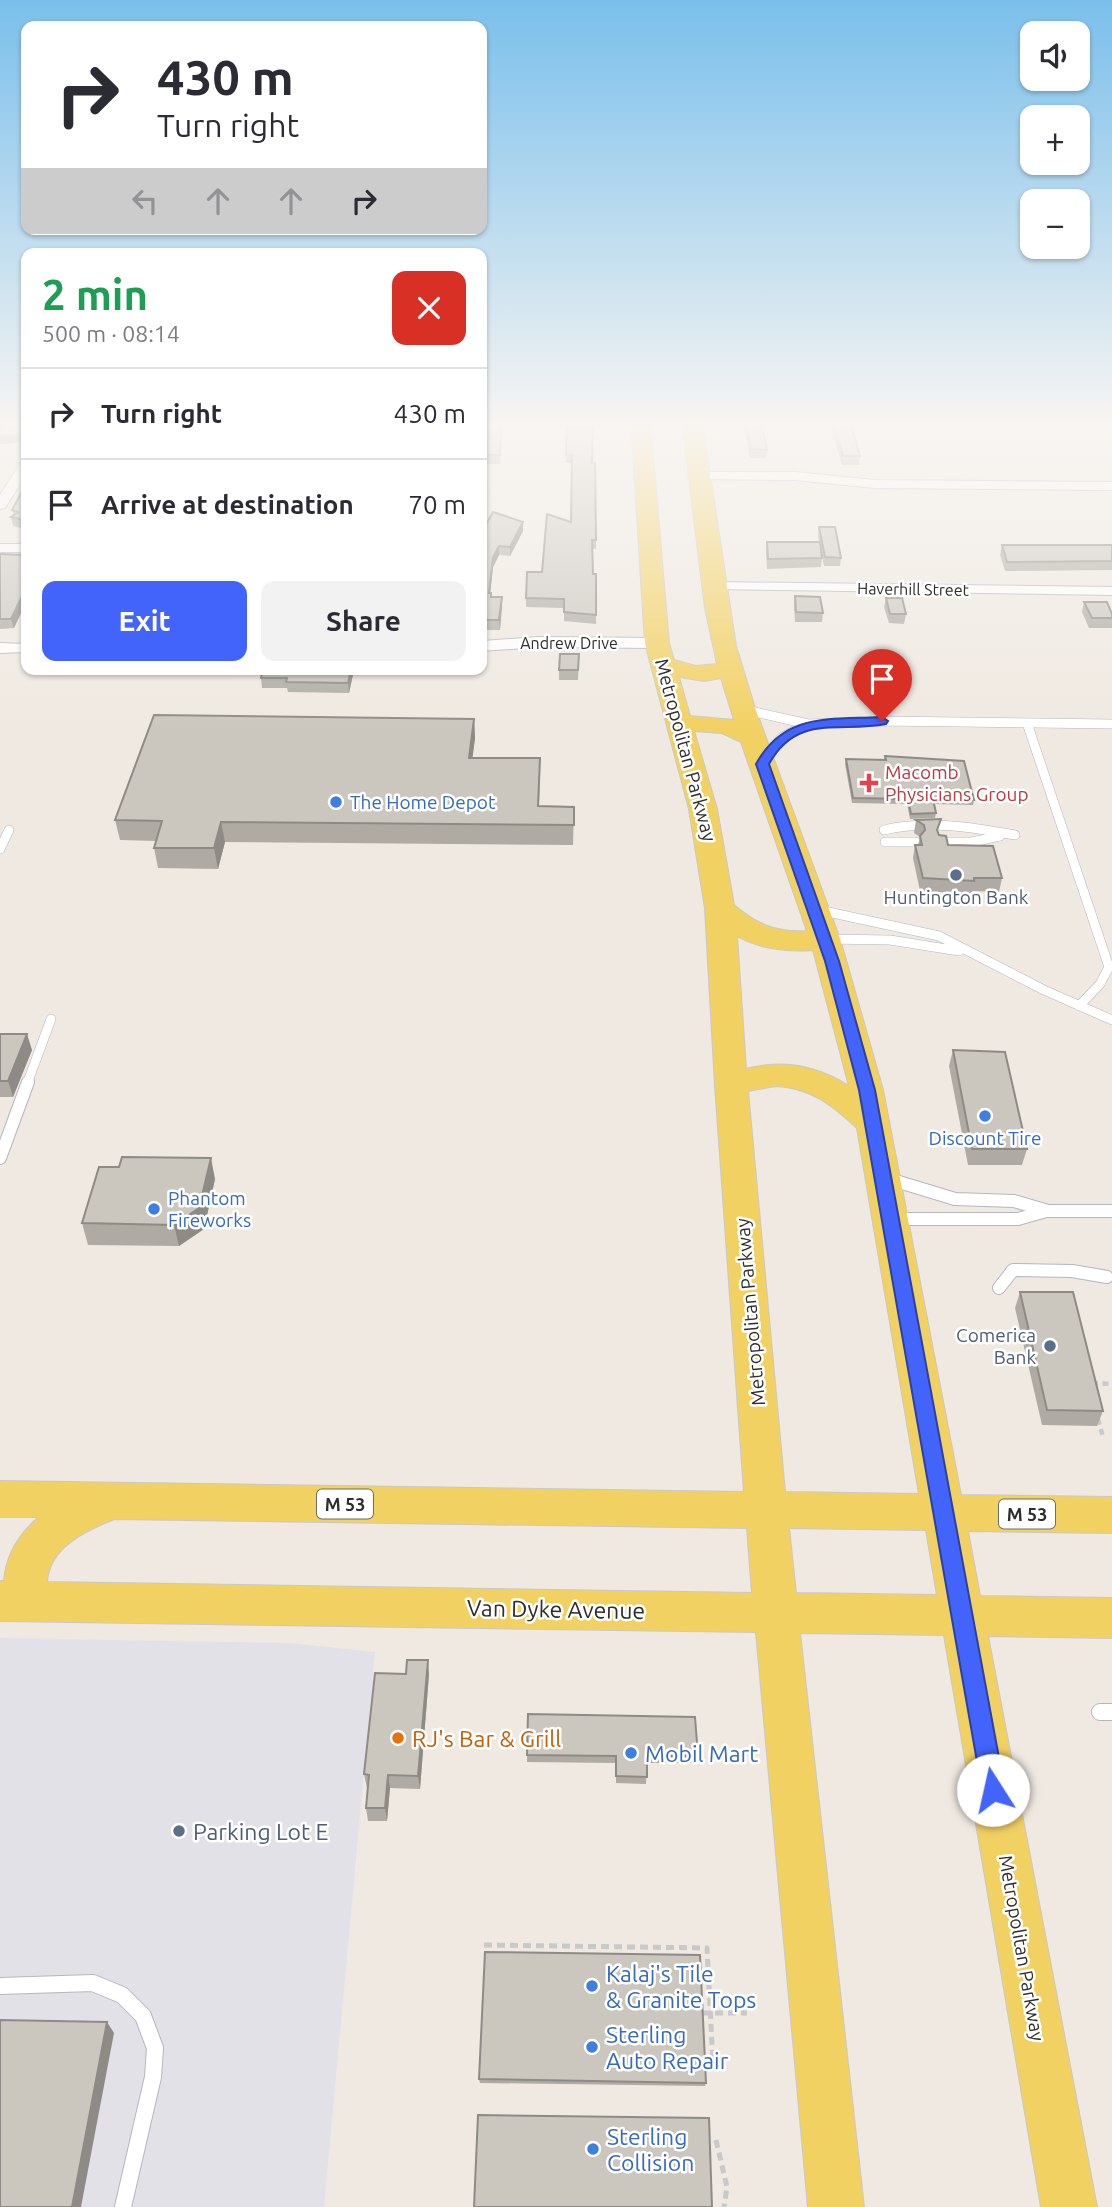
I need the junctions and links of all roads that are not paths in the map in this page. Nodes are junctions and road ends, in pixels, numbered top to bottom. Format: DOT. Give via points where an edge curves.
graph roads {
  1 [pos="656,525"];
  2 [pos="706,525"];
  3 [pos="0,548"];
  4 [pos="21,548"];
  5 [pos="714,586"];
  6 [pos="1112,591"];
  7 [pos="487,646"];
  8 [pos="0,648"];
  9 [pos="21,648"];
  10 [pos="660,653"];
  11 [pos="730,668"];
  12 [pos="742,708"];
  13 [pos="1027,723"];
  14 [pos="679,724"];
  15 [pos="808,724"];
  16 [pos="1112,724"];
  17 [pos="758,751"];
  18 [pos="9,830"];
  19 [pos="884,831"];
  20 [pos="1003,835"];
  21 [pos="1015,835"];
  22 [pos="885,842"];
  23 [pos="916,842"];
  24 [pos="941,842"];
  25 [pos="0,849"];
  26 [pos="720,908"];
  27 [pos="814,909"];
  28 [pos="825,939"];
  29 [pos="966,951"];
  30 [pos="1079,1006"];
  31 [pos="51,1019"];
  32 [pos="1112,1020"];
  33 [pos="731,1085"];
  34 [pos="874,1124"];
  35 [pos="0,1158"];
  36 [pos="883,1177"];
  37 [pos="1048,1210"];
  38 [pos="1112,1211"];
  39 [pos="890,1219"];
  40 [pos="1107,1277"];
  41 [pos="999,1288"];
  42 [pos="0,1499"];
  43 [pos="113,1501"];
  44 [pos="766,1512"];
  45 [pos="943,1513"];
  46 [pos="1112,1515"];
  47 [pos="13,1601"];
  48 [pos="776,1611"];
  49 [pos="961,1616"];
  50 [pos="1112,1618"];
  51 [pos="0,1986"];
  52 [pos="123,2207"];
  53 [pos="836,2207"];
  54 [pos="1069,2207"];
  1 -- 10 [label="main road, Metropolitan Parkway"];
  2 -- 5 [label="main road, Metropolitan Parkway"];
  3 -- 4 [label="street"];
  5 -- 6 [label="street, Haverhill Street"];
  5 -- 11 [label="main road, Metropolitan Parkway"];
  7 -- 10 [label="street, Andrew Drive" via="539,642"];
  8 -- 9 [label="street"];
  10 -- 11 [label="main road" via="676,670 700,674"];
  10 -- 14 [label="main road, Metropolitan Parkway"];
  11 -- 12 [label="main road, Metropolitan Parkway"];
  12 -- 15 [label="lane"];
  12 -- 17 [label="main road, Metropolitan Parkway"];
  13 -- 15 [label="lane"];
  13 -- 16 [label="lane"];
  13 -- 30 [label="lane" via="1109,967"];
  14 -- 17 [label="main road" via="719,723 742,730"];
  14 -- 26 [label="main road, Metropolitan Parkway" via="704,809"];
  15 -- 17 [label="lane" via="771,748"];
  17 -- 27 [label="main road, Metropolitan Parkway"];
  18 -- 25 [label="lane"];
  19 -- 20 [label="lane" via="905,825 964,826"];
  20 -- 21 [label="lane"];
  20 -- 24 [label="lane"];
  22 -- 23 [label="lane"];
  26 -- 28 [label="main road" via="746,930 768,940"];
  26 -- 33 [label="main road, Metropolitan Parkway"];
  27 -- 28 [label="main road, Metropolitan Parkway"];
  27 -- 29 [label="lane" via="932,934"];
  28 -- 29 [label="lane" via="890,940"];
  28 -- 34 [label="main road, Metropolitan Parkway"];
  29 -- 30 [label="lane"];
  30 -- 32 [label="lane"];
  31 -- 35 [label="lane"];
  33 -- 34 [label="main road" via="771,1074 808,1078 850,1101"];
  33 -- 44 [label="main road, Metropolitan Parkway"];
  34 -- 36 [label="main road, Metropolitan Parkway"];
  36 -- 37 [label="lane" via="955,1199 1014,1201"];
  36 -- 39 [label="main road, Metropolitan Parkway"];
  37 -- 38 [label="lane"];
  37 -- 39 [label="lane" via="1018,1219"];
  39 -- 45 [label="main road, Metropolitan Parkway"];
  40 -- 41 [label="lane" via="1013,1270"];
  42 -- 43 [label="main road, M 53"];
  43 -- 44 [label="main road, M 53"];
  43 -- 47 [label="main road" via="79,1514 43,1541 31,1557"];
  44 -- 45 [label="main road, M 53"];
  44 -- 48 [label="main road, Metropolitan Parkway"];
  45 -- 46 [label="main road, M 53"];
  45 -- 49 [label="main road, Metropolitan Parkway"];
  47 -- 48 [label="main road, Van Dyke Avenue"];
  48 -- 49 [label="main road, Van Dyke Avenue"];
  48 -- 53 [label="main road, Metropolitan Parkway"];
  49 -- 50 [label="main road, Van Dyke Avenue"];
  49 -- 54 [label="main road, Metropolitan Parkway"];
  51 -- 52 [label="lane" via="93,1983 122,1996 143,2015 155,2048 153,2077"];
}
